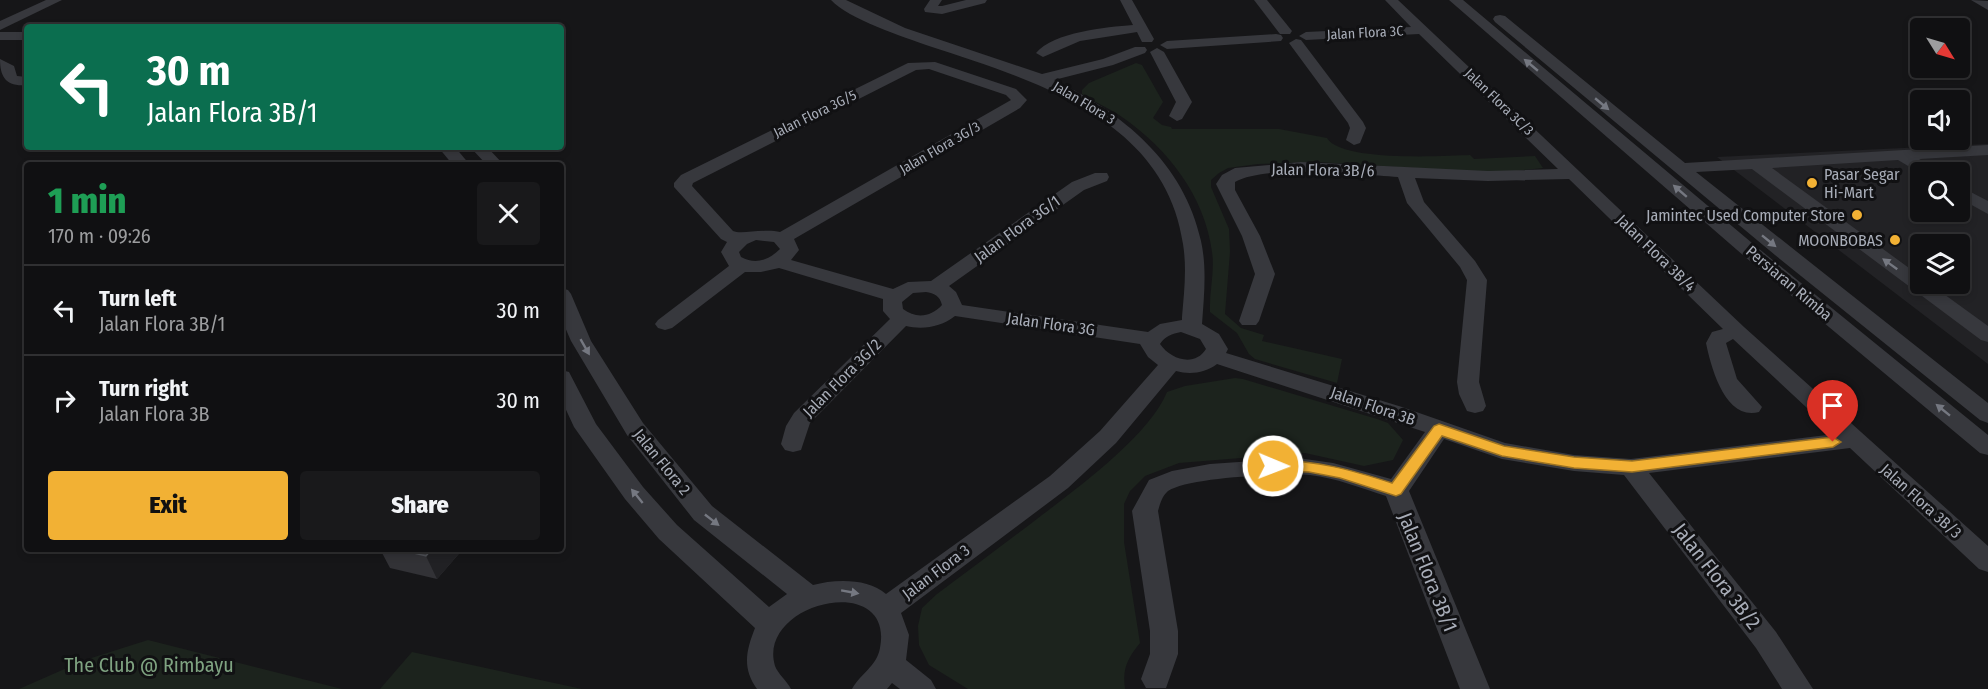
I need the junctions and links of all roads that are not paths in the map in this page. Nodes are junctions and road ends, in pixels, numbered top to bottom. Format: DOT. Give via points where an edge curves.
graph roads {
  1 [pos="56,0"];
  2 [pos="837,0"];
  3 [pos="936,0"];
  4 [pos="981,0"];
  5 [pos="1126,0"];
  6 [pos="1260,0"];
  7 [pos="1391,0"];
  8 [pos="1455,0"];
  9 [pos="1476,0"];
  10 [pos="1977,0"];
  11 [pos="1988,6"];
  12 [pos="0,27"];
  13 [pos="24,28"];
  14 [pos="1423,30"];
  15 [pos="1281,34"];
  16 [pos="0,36"];
  17 [pos="24,36"];
  18 [pos="1143,39"];
  19 [pos="1301,40"];
  20 [pos="1162,48"];
  21 [pos="1043,53"];
  22 [pos="1108,62"];
  23 [pos="0,63"];
  24 [pos="939,68"];
  25 [pos="1041,78"];
  26 [pos="24,81"];
  27 [pos="1067,91"];
  28 [pos="1177,116"];
  29 [pos="1354,140"];
  30 [pos="449,150"];
  31 [pos="481,150"];
  32 [pos="1988,150"];
  33 [pos="1901,155"];
  34 [pos="459,162"];
  35 [pos="493,162"];
  36 [pos="1913,162"];
  37 [pos="1755,163"];
  38 [pos="1680,168"];
  39 [pos="1405,172"];
  40 [pos="1575,174"];
  41 [pos="1101,177"];
  42 [pos="1970,197"];
  43 [pos="1988,208"];
  44 [pos="783,238"];
  45 [pos="739,242"];
  46 [pos="778,262"];
  47 [pos="742,265"];
  48 [pos="935,288"];
  49 [pos="895,296"];
  50 [pos="564,301"];
  51 [pos="950,309"];
  52 [pos="902,318"];
  53 [pos="1249,321"];
  54 [pos="665,324"];
  55 [pos="1191,328"];
  56 [pos="1737,331"];
  57 [pos="1988,336"];
  58 [pos="1152,339"];
  59 [pos="1214,356"];
  60 [pos="1171,363"];
  61 [pos="564,383"];
  62 [pos="1475,406"];
  63 [pos="1751,407"];
  64 [pos="1988,415"];
  65 [pos="1439,429"];
  66 [pos="1853,440"];
  67 [pos="793,444"];
  68 [pos="1988,447"];
  69 [pos="1632,467"];
  70 [pos="1396,490"];
  71 [pos="1988,562"];
  72 [pos="807,595"];
  73 [pos="885,610"];
  74 [pos="769,624"];
  75 [pos="890,664"];
  76 [pos="1156,679"];
  77 [pos="776,689"];
  78 [pos="867,689"];
  79 [pos="921,689"];
  80 [pos="1475,689"];
  81 [pos="1798,689"];
  1 -- 12 [label="street"];
  2 -- 25 [label="street, Jalan Flora 3" via="910,35"];
  3 -- 4 [label="street" via="930,9 942,10"];
  5 -- 18 [label="street"];
  6 -- 15 [label="street"];
  7 -- 14 [label="street, Jalan Flora 3C/3"];
  68 -- 8 [label="street, Persiaran Rimba, one-way"];
  9 -- 38 [label="street, Persiaran Rimba, one-way"];
  10 -- 11 [label="street"];
  12 -- 13 [label="street"];
  14 -- 19 [label="street, Jalan Flora 3C"];
  14 -- 40 [label="street, Jalan Flora 3C/3"];
  15 -- 19 [label="street, Jalan Flora 3C"];
  15 -- 20 [label="street"];
  16 -- 17 [label="street"];
  18 -- 20 [label="street"];
  18 -- 21 [label="street" via="1101,32 1056,45"];
  18 -- 22 [label="street"];
  19 -- 29 [label="street" via="1355,122 1358,128"];
  20 -- 28 [label="street" via="1184,102"];
  22 -- 25 [label="street"];
  22 -- 27 [label="street"];
  23 -- 26 [label="street" via="9,69 10,78"];
  24 -- 44 [label="street, Jalan Flora 3G/3" via="1011,92 1019,100"];
  24 -- 45 [label="street, Jalan Flora 3G/5" via="926,64 909,67 683,183 727,235"];
  25 -- 27 [label="street, Jalan Flora 3"];
  27 -- 55 [label="street, Jalan Flora 3" via="1106,114 1147,151 1184,211 1192,241 1195,288"];
  30 -- 34 [label="street"];
  31 -- 35 [label="street"];
  32 -- 33 [label="street"];
  33 -- 36 [label="street"];
  33 -- 37 [label="street"];
  37 -- 38 [label="street"];
  57 -- 37 [label="street, one-way"];
  38 -- 64 [label="street, Persiaran Rimba, one-way"];
  39 -- 40 [label="street, Jalan Flora 3B/6" via="1506,177"];
  39 -- 53 [label="street, Jalan Flora 3B/6" via="1301,166 1241,171 1228,179 1226,190 1264,267"];
  39 -- 62 [label="street" via="1416,203 1477,280 1468,382"];
  40 -- 56 [label="street, Jalan Flora 3B/4"];
  41 -- 48 [label="street, Jalan Flora 3G/1" via="1075,188"];
  42 -- 43 [label="street"];
  44 -- 45 [label="street" via="761,235"];
  44 -- 46 [label="street" via="790,250"];
  45 -- 47 [label="street" via="730,256"];
  46 -- 47 [label="street"];
  46 -- 49 [label="street"];
  47 -- 54 [label="street"];
  48 -- 49 [label="street" via="917,286"];
  48 -- 51 [label="street" via="950,296"];
  49 -- 52 [label="street" via="891,306"];
  50 -- 72 [label="street, Jalan Flora 2, one-way" via="581,341 635,429 703,513"];
  51 -- 52 [label="street" via="930,321"];
  51 -- 58 [label="street, Jalan Flora 3G"];
  52 -- 67 [label="street, Jalan Flora 3G/2" via="802,418"];
  55 -- 58 [label="street" via="1170,327"];
  55 -- 59 [label="street" via="1210,336 1216,349"];
  56 -- 63 [label="street" via="1719,336 1716,343 1726,383"];
  56 -- 66 [label="street, Jalan Flora 3B/4"];
  58 -- 60 [label="street" via="1153,350"];
  59 -- 60 [label="street" via="1191,366"];
  59 -- 65 [label="street, Jalan Flora 3B" via="1360,400"];
  60 -- 73 [label="street, Jalan Flora 3" via="1108,436 1059,482"];
  74 -- 61 [label="street, one-way" via="668,532 634,493 586,427"];
  65 -- 69 [label="street, Jalan Flora 3B" via="1502,451 1574,463"];
  65 -- 70 [label="street"];
  66 -- 69 [label="street, Jalan Flora 3B"];
  66 -- 71 [label="street, Jalan Flora 3B/3"];
  69 -- 81 [label="street, Jalan Flora 3B/2" via="1766,640"];
  70 -- 76 [label="street" via="1309,466 1248,469 1174,478 1160,484 1145,511 1164,631 1164,654"];
  70 -- 80 [label="street, Jalan Flora 3B/1"];
  72 -- 73 [label="street, one-way" via="851,591 870,598"];
  72 -- 74 [label="street" via="787,606"];
  73 -- 75 [label="street" via="894,626 896,645"];
  74 -- 77 [label="street" via="759,656 764,674"];
  75 -- 78 [label="street"];
  75 -- 79 [label="street"];
}
